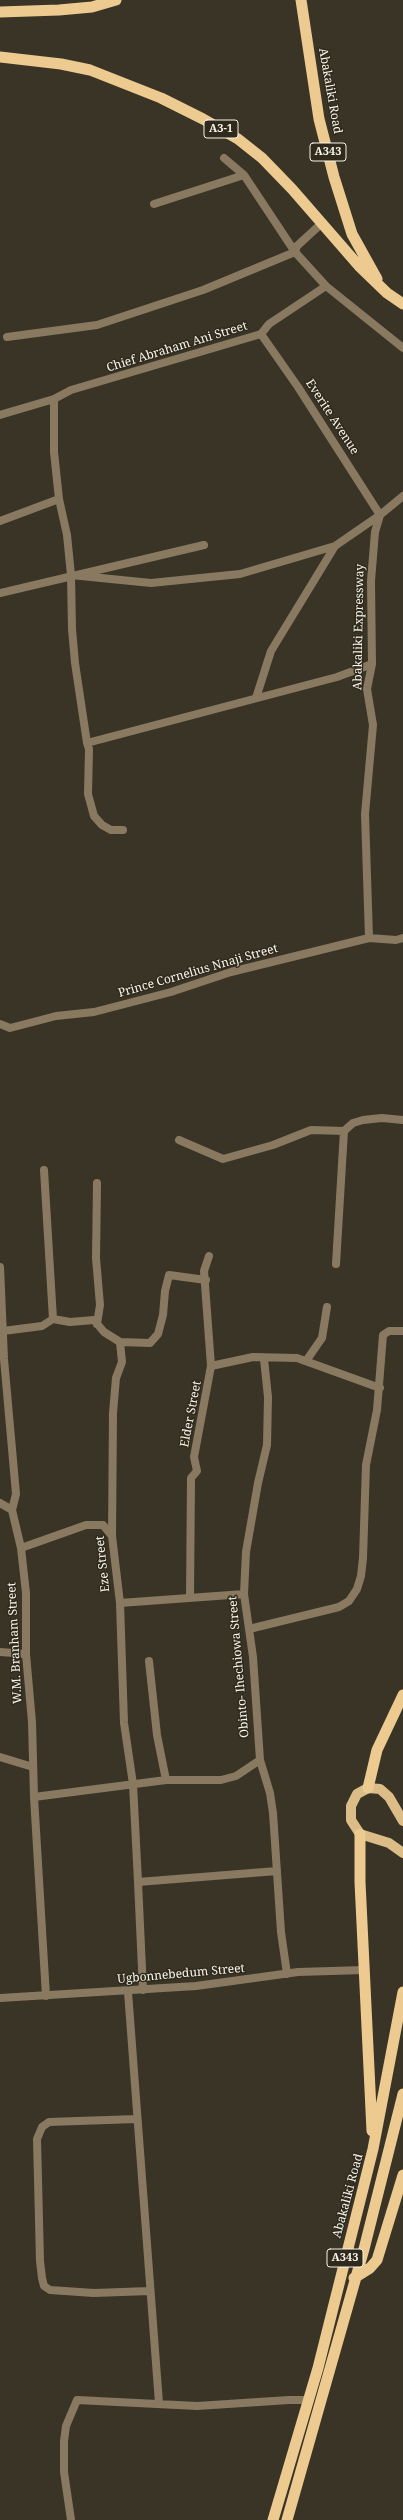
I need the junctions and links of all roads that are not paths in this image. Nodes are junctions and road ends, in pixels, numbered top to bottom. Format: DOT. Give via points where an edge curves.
graph roads {
  1 [pos="116,0"];
  2 [pos="302,0"];
  3 [pos="0,12"];
  4 [pos="0,57"];
  5 [pos="224,158"];
  6 [pos="244,174"];
  7 [pos="154,204"];
  8 [pos="322,223"];
  9 [pos="295,252"];
  10 [pos="326,286"];
  11 [pos="387,293"];
  12 [pos="403,304"];
  13 [pos="261,334"];
  14 [pos="7,337"];
  15 [pos="403,348"];
  16 [pos="54,399"];
  17 [pos="0,415"];
  18 [pos="403,496"];
  19 [pos="59,499"];
  20 [pos="380,515"];
  21 [pos="0,521"];
  22 [pos="204,545"];
  23 [pos="335,546"];
  24 [pos="72,575"];
  25 [pos="0,594"];
  26 [pos="372,664"];
  27 [pos="256,698"];
  28 [pos="88,743"];
  29 [pos="123,830"];
  30 [pos="369,938"];
  31 [pos="403,938"];
  32 [pos="1,1025"];
  33 [pos="403,1120"];
  34 [pos="344,1131"];
  35 [pos="179,1140"];
  36 [pos="44,1170"];
  37 [pos="97,1183"];
  38 [pos="209,1256"];
  39 [pos="336,1264"];
  40 [pos="0,1267"];
  41 [pos="206,1280"];
  42 [pos="328,1308"];
  43 [pos="53,1319"];
  44 [pos="97,1324"];
  45 [pos="3,1331"];
  46 [pos="403,1331"];
  47 [pos="120,1342"];
  48 [pos="2,1359"];
  49 [pos="264,1359"];
  50 [pos="306,1361"];
  51 [pos="211,1366"];
  52 [pos="380,1388"];
  53 [pos="0,1504"];
  54 [pos="12,1510"];
  55 [pos="112,1536"];
  56 [pos="21,1548"];
  57 [pos="244,1594"];
  58 [pos="190,1598"];
  59 [pos="120,1603"];
  60 [pos="250,1629"];
  61 [pos="0,1652"];
  62 [pos="26,1654"];
  63 [pos="149,1661"];
  64 [pos="403,1695"];
  65 [pos="0,1757"];
  66 [pos="260,1760"];
  67 [pos="34,1767"];
  68 [pos="166,1780"];
  69 [pos="133,1784"];
  70 [pos="368,1788"];
  71 [pos="34,1797"];
  72 [pos="403,1821"];
  73 [pos="360,1834"];
  74 [pos="403,1853"];
  75 [pos="276,1871"];
  76 [pos="138,1882"];
  77 [pos="364,1970"];
  78 [pos="287,1974"];
  79 [pos="143,1990"];
  80 [pos="128,1992"];
  81 [pos="403,1992"];
  82 [pos="46,1996"];
  83 [pos="0,1998"];
  84 [pos="403,2094"];
  85 [pos="137,2119"];
  86 [pos="374,2149"];
  87 [pos="403,2175"];
  88 [pos="341,2274"];
  89 [pos="356,2279"];
  90 [pos="150,2291"];
  91 [pos="309,2400"];
  92 [pos="159,2403"];
  93 [pos="71,2520"];
  94 [pos="273,2520"];
  95 [pos="287,2520"];
  1 -- 3 [label="highway" via="92,7"];
  2 -- 11 [label="highway, Abakaliki Road / A343" via="319,119 346,219 359,248"];
  4 -- 8 [label="highway, A3-1" via="90,70 203,118 238,139 262,158"];
  5 -- 6 [label="street"];
  6 -- 7 [label="street"];
  6 -- 9 [label="street"];
  8 -- 9 [label="street" via="296,246"];
  8 -- 11 [label="highway, A3-1" via="359,266"];
  9 -- 10 [label="street"];
  9 -- 14 [label="street" via="203,290 97,325"];
  10 -- 13 [label="street, Chief Abraham Ani Street" via="269,324"];
  10 -- 15 [label="street"];
  11 -- 12 [label="highway, A343"];
  13 -- 16 [label="street, Chief Abraham Ani Street" via="71,390"];
  13 -- 20 [label="street, Everite Avenue"];
  16 -- 17 [label="street, Chief Abraham Ani Street"];
  16 -- 19 [label="street" via="54,452"];
  18 -- 20 [label="street"];
  19 -- 21 [label="street"];
  19 -- 24 [label="street"];
  20 -- 23 [label="street"];
  20 -- 26 [label="street, Abakaliki Expressway" via="375,532 371,581"];
  22 -- 24 [label="street"];
  23 -- 24 [label="street" via="240,574 158,583"];
  23 -- 27 [label="street" via="272,651"];
  24 -- 25 [label="street"];
  24 -- 28 [label="street" via="72,629"];
  26 -- 27 [label="street" via="337,677"];
  26 -- 30 [label="street, Abakaliki Expressway" via="367,690 373,725 365,814"];
  27 -- 28 [label="street"];
  28 -- 29 [label="street" via="88,794 94,816 102,826 111,830"];
  30 -- 31 [label="street, Prince Cornelius Nnaji Street"];
  30 -- 32 [label="street, Prince Cornelius Nnaji Street" via="231,972 171,992 94,1012 56,1016 10,1028"];
  33 -- 34 [label="street" via="362,1120 353,1123"];
  34 -- 35 [label="street" via="311,1130 223,1158"];
  34 -- 39 [label="street"];
  36 -- 43 [label="street"];
  37 -- 44 [label="street" via="96,1258 100,1305"];
  38 -- 41 [label="street, Elder Street" via="204,1271"];
  40 -- 45 [label="street, W.M. Branham Street"];
  41 -- 47 [label="street" via="169,1275 163,1315 155,1338 150,1343"];
  41 -- 51 [label="street, Elder Street"];
  42 -- 50 [label="street" via="322,1338"];
  43 -- 44 [label="street" via="70,1322 94,1320"];
  43 -- 45 [label="street" via="42,1326"];
  44 -- 47 [label="street"];
  45 -- 48 [label="street, W.M. Branham Street"];
  46 -- 52 [label="street" via="389,1330 383,1335"];
  47 -- 55 [label="street, Eze Street" via="122,1362 116,1378 113,1413"];
  48 -- 54 [label="street, W.M. Branham Street" via="16,1494"];
  49 -- 50 [label="street" via="297,1358"];
  49 -- 51 [label="street" via="253,1357"];
  49 -- 57 [label="street, Obinto- Ihechiowa Street" via="268,1397 267,1444 246,1552"];
  50 -- 52 [label="street"];
  51 -- 58 [label="street, Elder Street" via="194,1457 197,1472 191,1478"];
  52 -- 60 [label="street" via="366,1465 362,1564 357,1589 349,1601 339,1607"];
  53 -- 54 [label="street"];
  54 -- 56 [label="street, W.M. Branham Street"];
  55 -- 56 [label="street" via="103,1525 86,1525"];
  55 -- 59 [label="street, Eze Street"];
  56 -- 62 [label="street, W.M. Branham Street" via="26,1593"];
  57 -- 58 [label="street"];
  57 -- 60 [label="street, Obinto- Ihechiowa Street"];
  58 -- 59 [label="street"];
  59 -- 69 [label="street, Eze Street" via="124,1722"];
  60 -- 66 [label="street, Obinto- Ihechiowa Street"];
  61 -- 62 [label="street"];
  62 -- 67 [label="street, W.M. Branham Street"];
  63 -- 68 [label="street" via="157,1735"];
  64 -- 70 [label="highway" via="376,1750"];
  65 -- 67 [label="street"];
  66 -- 68 [label="street" via="236,1776 221,1780"];
  66 -- 75 [label="street, Obinto- Ihechiowa Street" via="270,1793"];
  67 -- 71 [label="street, W.M. Branham Street"];
  68 -- 69 [label="street"];
  69 -- 71 [label="street"];
  69 -- 76 [label="street, Eze Street"];
  70 -- 72 [label="main road" via="380,1789 389,1797"];
  70 -- 73 [label="main road" via="357,1794 351,1806 351,1820"];
  71 -- 82 [label="street, W.M. Branham Street"];
  73 -- 74 [label="main road" via="389,1843"];
  73 -- 77 [label="highway"];
  75 -- 76 [label="street"];
  75 -- 78 [label="street, Obinto- Ihechiowa Street"];
  76 -- 79 [label="street, Eze Street"];
  77 -- 78 [label="street, Ugbonnebedum Street"];
  77 -- 86 [label="highway"];
  78 -- 79 [label="street, Ugbonnebedum Street"];
  79 -- 80 [label="street, Ugbonnebedum Street"];
  80 -- 82 [label="street, Ugbonnebedum Street"];
  80 -- 85 [label="street"];
  81 -- 86 [label="highway, Abakaliki Road / A343"];
  82 -- 83 [label="street, Ugbonnebedum Street"];
  84 -- 89 [label="highway, A343"];
  85 -- 90 [label="street"];
  85 -- 90 [label="street" via="49,2122 42,2127 37,2139 41,2267 44,2286 50,2290 94,2293"];
  86 -- 88 [label="highway, Abakaliki Road / A343"];
  87 -- 89 [label="highway" via="378,2260"];
  88 -- 89 [label="highway"];
  88 -- 91 [label="highway, Abakaliki Road / A343"];
  89 -- 95 [label="highway, A343"];
  90 -- 92 [label="street"];
  91 -- 92 [label="street" via="197,2406"];
  91 -- 94 [label="highway, Abakaliki Road / A343"];
  92 -- 93 [label="street" via="77,2400 66,2426 64,2441 64,2472"];
}
